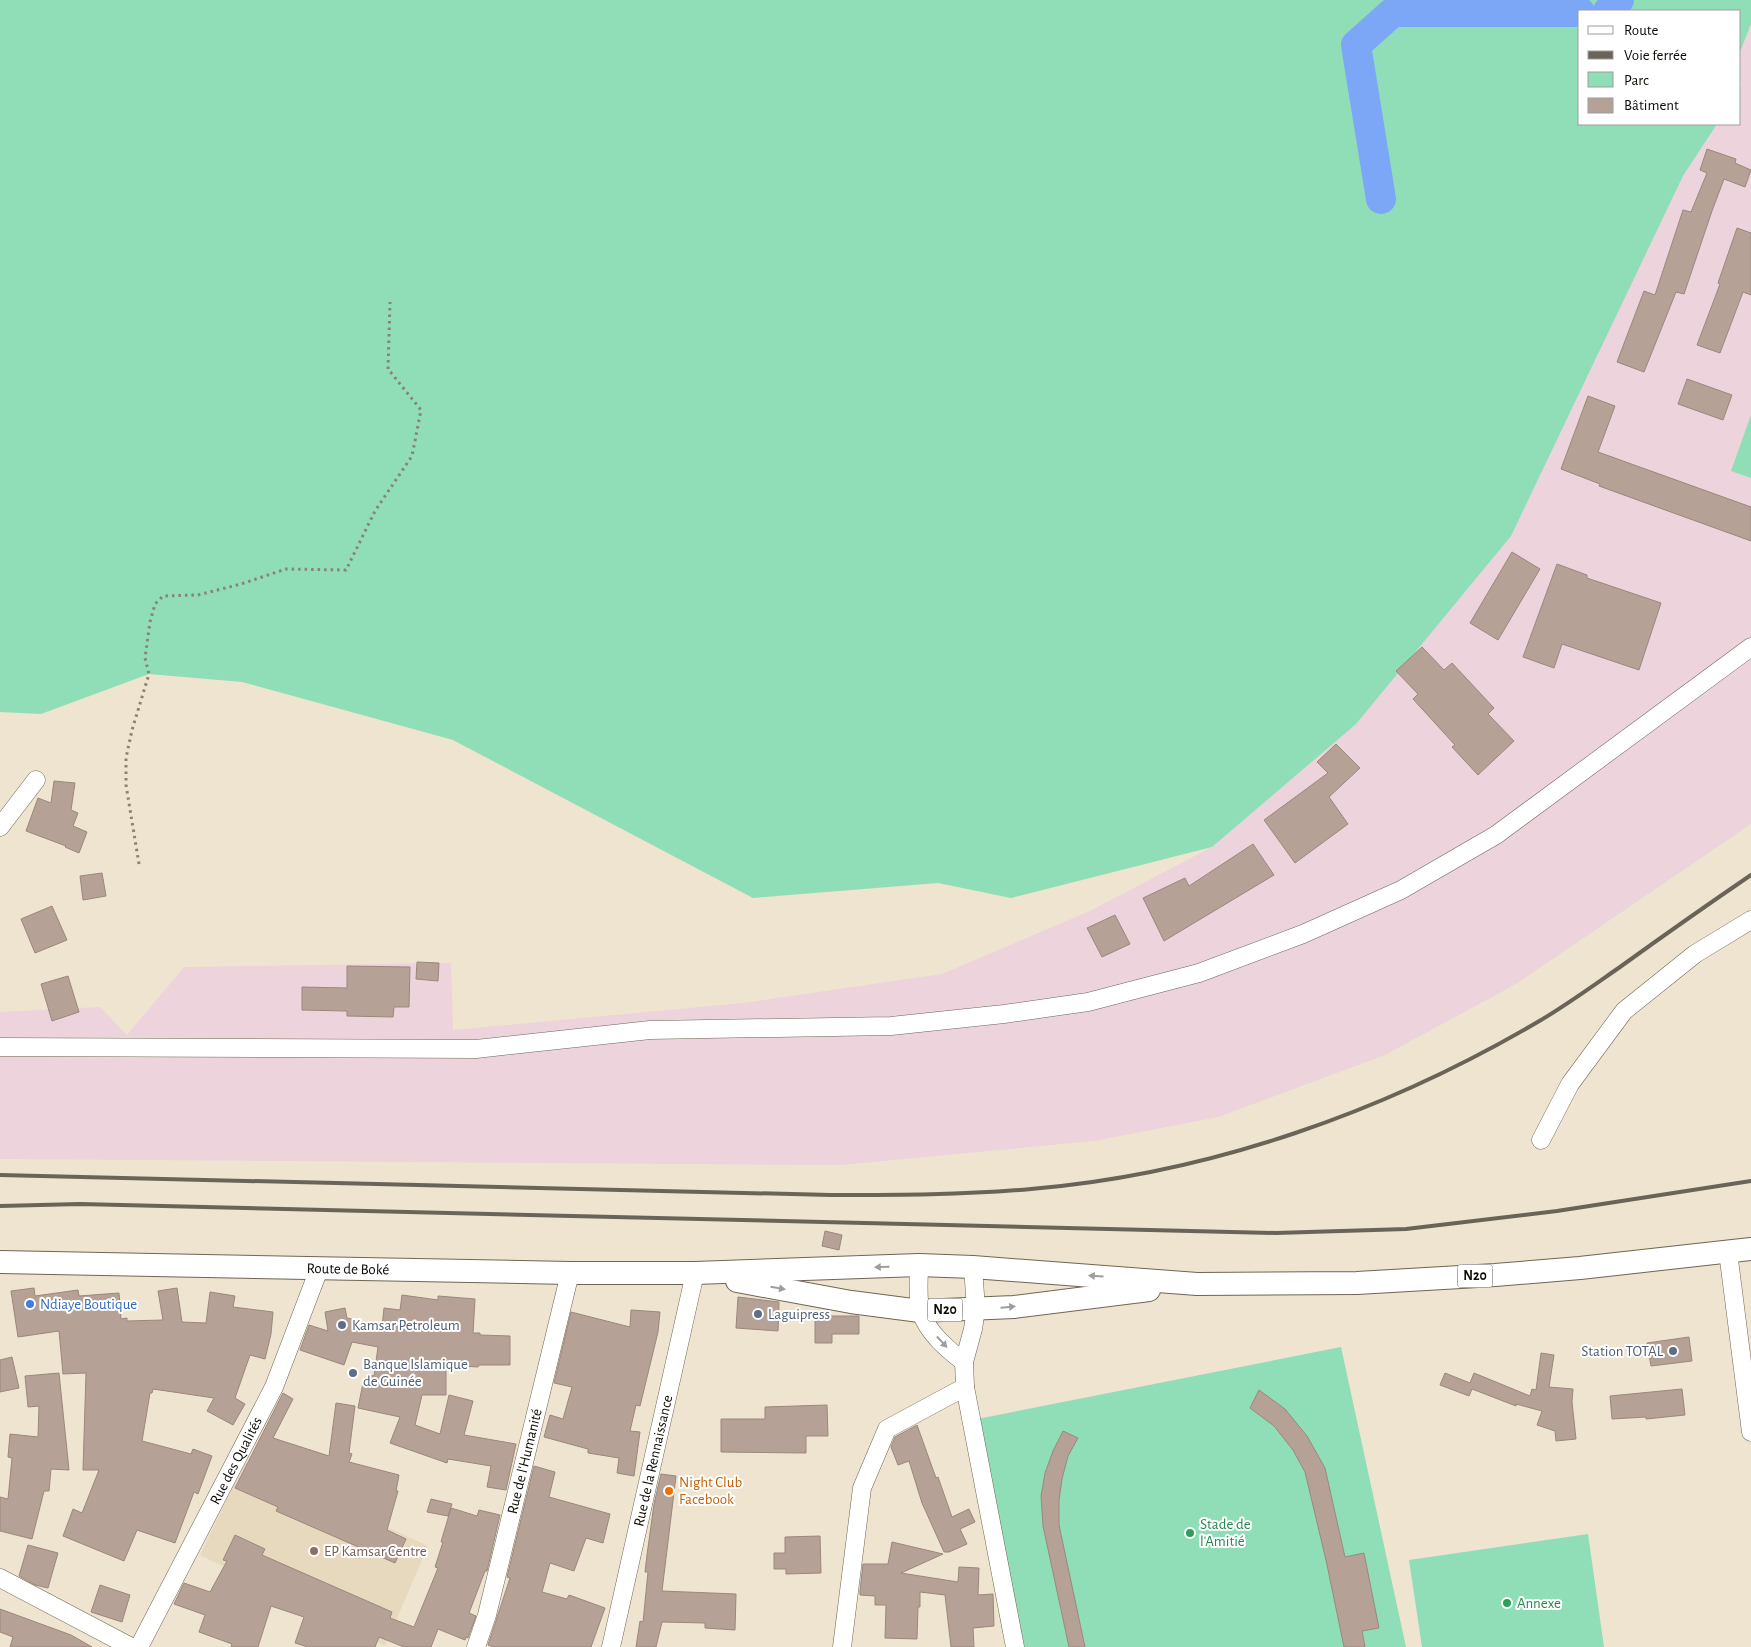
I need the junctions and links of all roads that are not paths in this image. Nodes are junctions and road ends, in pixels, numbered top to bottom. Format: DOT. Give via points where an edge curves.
graph roads {
  1 [pos="1751,647"];
  2 [pos="36,780"];
  3 [pos="0,827"];
  4 [pos="1751,920"];
  5 [pos="0,1046"];
  6 [pos="1541,1140"];
  7 [pos="1751,1249"];
  8 [pos="1728,1252"];
  9 [pos="0,1262"];
  10 [pos="919,1265"];
  11 [pos="973,1267"];
  12 [pos="319,1269"];
  13 [pos="696,1273"];
  14 [pos="570,1274"];
  15 [pos="1197,1284"];
  16 [pos="976,1310"];
  17 [pos="920,1311"];
  18 [pos="964,1362"];
  19 [pos="965,1387"];
  20 [pos="1750,1413"];
  21 [pos="1751,1432"];
  22 [pos="0,1578"];
  23 [pos="131,1647"];
  24 [pos="139,1647"];
  25 [pos="476,1647"];
  26 [pos="611,1647"];
  27 [pos="842,1647"];
  28 [pos="1014,1647"];
  1 -- 5 [label="street" via="1496,835 1401,890 1303,934 1199,973 1088,1002 891,1026 650,1030 476,1049"];
  2 -- 3 [label="street"];
  4 -- 6 [label="street" via="1695,954 1624,1011 1570,1084"];
  7 -- 8 [label="main road, N20"];
  8 -- 15 [label="main road, N20" via="1580,1268 1357,1283"];
  8 -- 20 [label="street"];
  9 -- 12 [label="main road, Route de Boké"];
  10 -- 11 [label="main road, N20"];
  10 -- 13 [label="main road, N20, one-way"];
  10 -- 17 [label="street"];
  15 -- 11 [label="main road, N20, one-way"];
  11 -- 16 [label="street"];
  12 -- 14 [label="main road, Route de Boké"];
  12 -- 24 [label="street, Rue des Qualités" via="274,1387"];
  13 -- 14 [label="main road, Route de Boké"];
  13 -- 17 [label="main road, N20, one-way" via="851,1302"];
  13 -- 26 [label="street, Rue de la Rennaissance"];
  14 -- 25 [label="street, Rue de l'Humanité" via="487,1615"];
  16 -- 15 [label="main road, N20, one-way"];
  16 -- 17 [label="main road, N20"];
  16 -- 18 [label="street"];
  17 -- 18 [label="street, one-way" via="930,1330"];
  18 -- 19 [label="street"];
  19 -- 27 [label="street" via="887,1429 862,1488"];
  19 -- 28 [label="street"];
  20 -- 21 [label="street"];
  22 -- 23 [label="street"];
}
